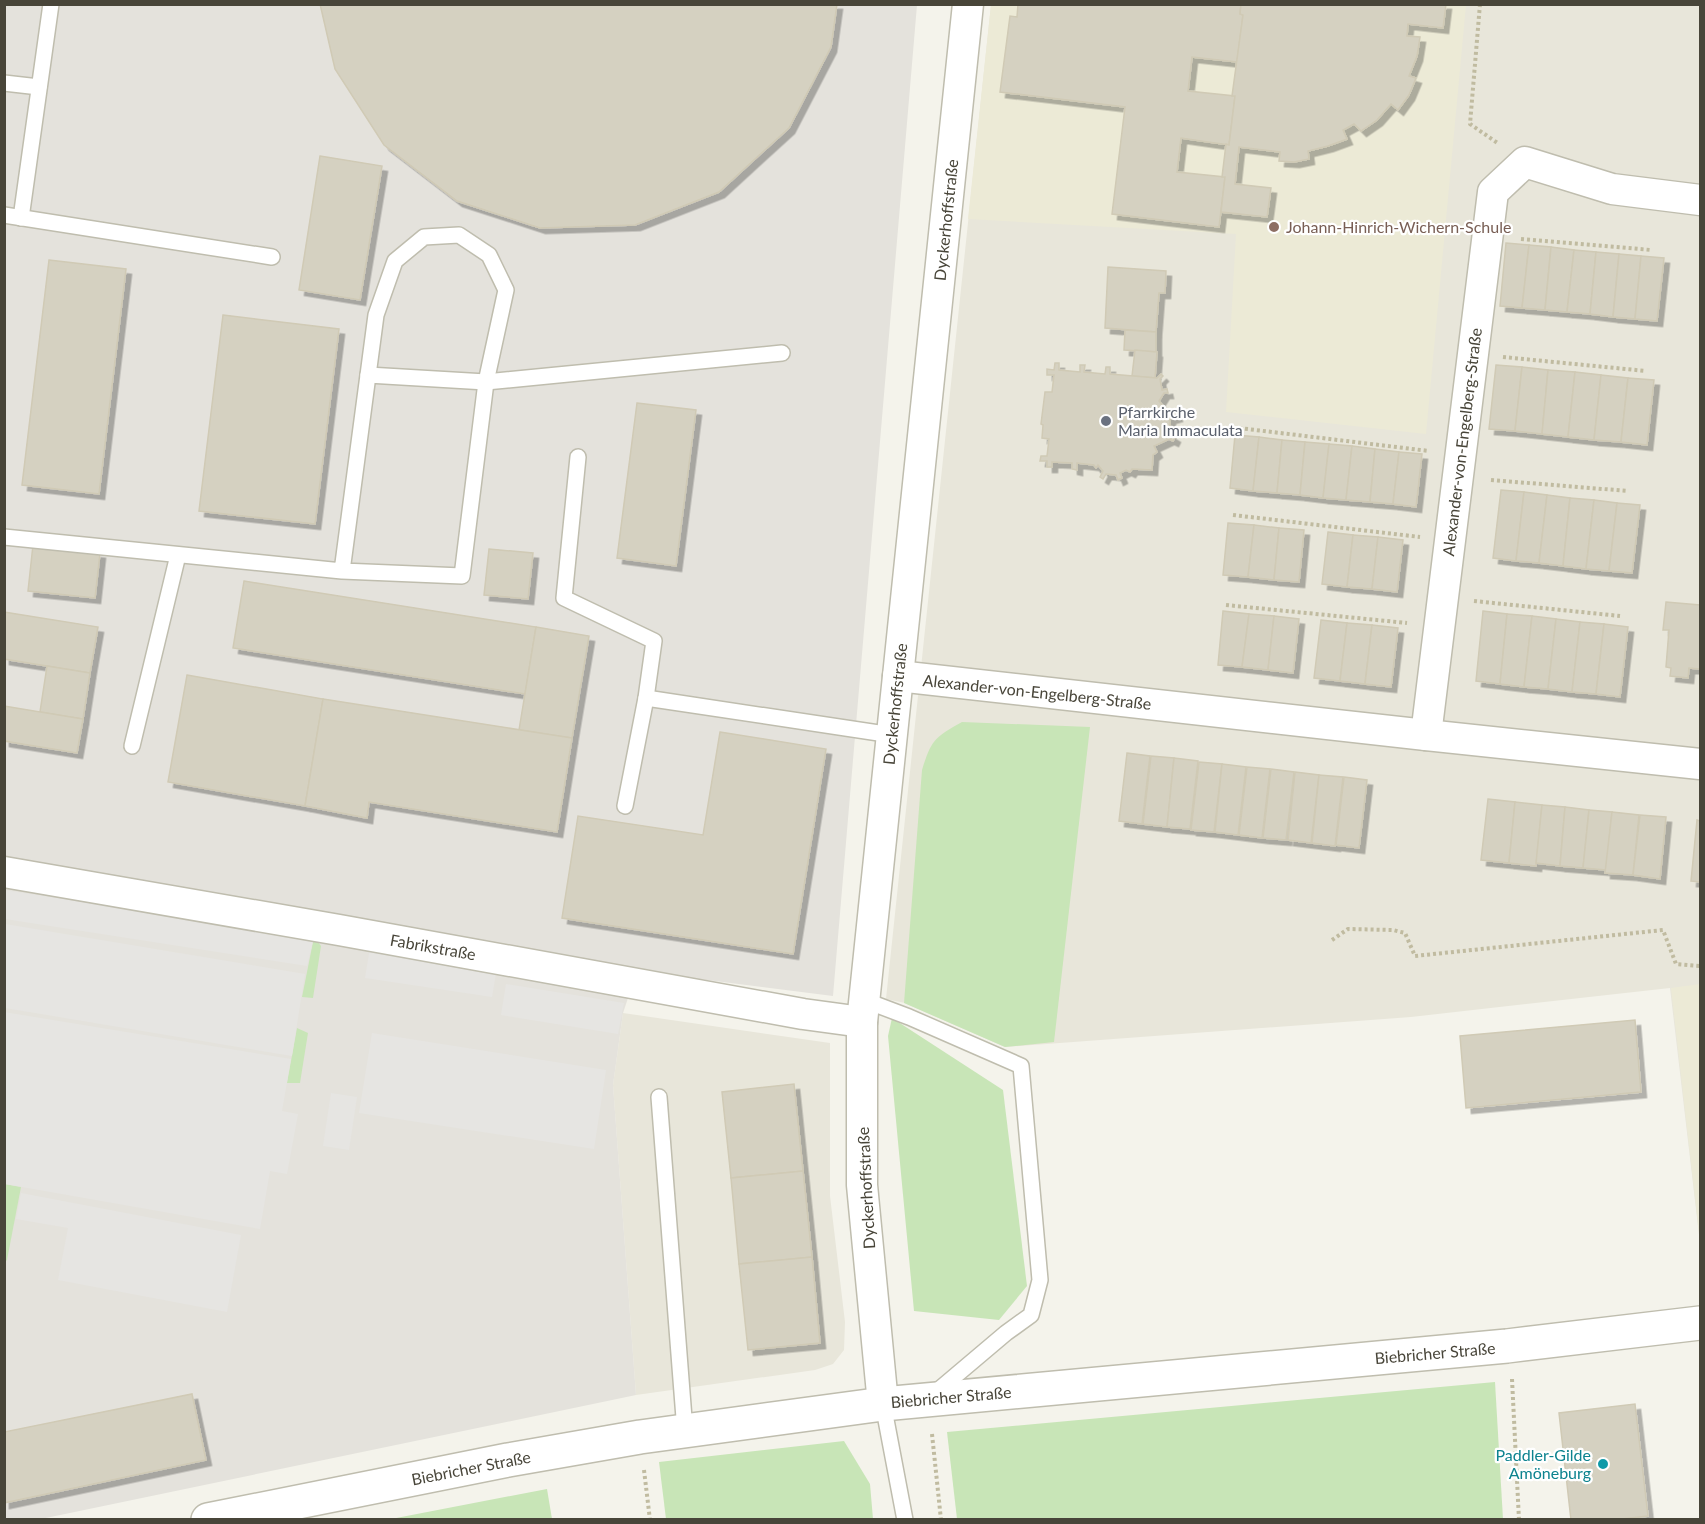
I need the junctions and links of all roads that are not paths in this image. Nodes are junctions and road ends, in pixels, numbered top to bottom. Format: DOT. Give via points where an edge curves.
graph roads {
  1 [pos="51,4"];
  2 [pos="968,4"];
  3 [pos="4,83"];
  4 [pos="39,87"];
  5 [pos="1701,200"];
  6 [pos="4,215"];
  7 [pos="21,218"];
  8 [pos="272,257"];
  9 [pos="782,353"];
  10 [pos="368,375"];
  11 [pos="486,382"];
  12 [pos="578,456"];
  13 [pos="4,537"];
  14 [pos="178,555"];
  15 [pos="342,571"];
  16 [pos="898,676"];
  17 [pos="646,698"];
  18 [pos="892,735"];
  19 [pos="1426,735"];
  20 [pos="132,746"];
  21 [pos="1701,764"];
  22 [pos="626,806"];
  23 [pos="4,872"];
  24 [pos="863,1011"];
  25 [pos="659,1097"];
  26 [pos="1701,1323"];
  27 [pos="928,1399"];
  28 [pos="883,1404"];
  29 [pos="685,1431"];
  30 [pos="208,1520"];
  31 [pos="905,1520"];
  1 -- 4 [label="lane"];
  2 -- 16 [label="street, Dyckerhoffstraße"];
  3 -- 4 [label="lane"];
  4 -- 7 [label="lane"];
  5 -- 19 [label="street, Alexander-von-Engelberg-Straße" via="1612,189 1525,162 1493,192"];
  6 -- 7 [label="lane"];
  7 -- 8 [label="lane"];
  9 -- 11 [label="lane"];
  10 -- 11 [label="lane"];
  10 -- 11 [label="lane" via="376,315 395,261 424,237 459,235 489,255 506,290"];
  10 -- 15 [label="lane"];
  11 -- 15 [label="lane" via="462,576"];
  12 -- 17 [label="lane" via="564,598 654,641"];
  13 -- 14 [label="lane"];
  14 -- 15 [label="lane"];
  14 -- 20 [label="lane"];
  16 -- 18 [label="street, Dyckerhoffstraße"];
  16 -- 19 [label="street, Alexander-von-Engelberg-Straße"];
  17 -- 18 [label="lane"];
  17 -- 22 [label="lane"];
  18 -- 24 [label="street, Dyckerhoffstraße"];
  19 -- 21 [label="street, Alexander-von-Engelberg-Straße"];
  23 -- 24 [label="street, Fabrikstraße" via="803,1014"];
  24 -- 27 [label="lane" via="909,1017 1021,1066 1040,1281 1031,1315"];
  24 -- 28 [label="street, Dyckerhoffstraße" via="862,1185"];
  25 -- 29 [label="lane"];
  26 -- 27 [label="street, Biebricher Straße" via="1496,1348"];
  27 -- 28 [label="street, Biebricher Straße"];
  28 -- 29 [label="street, Biebricher Straße"];
  28 -- 31 [label="lane"];
  29 -- 30 [label="street, Biebricher Straße" via="508,1460"];
}
